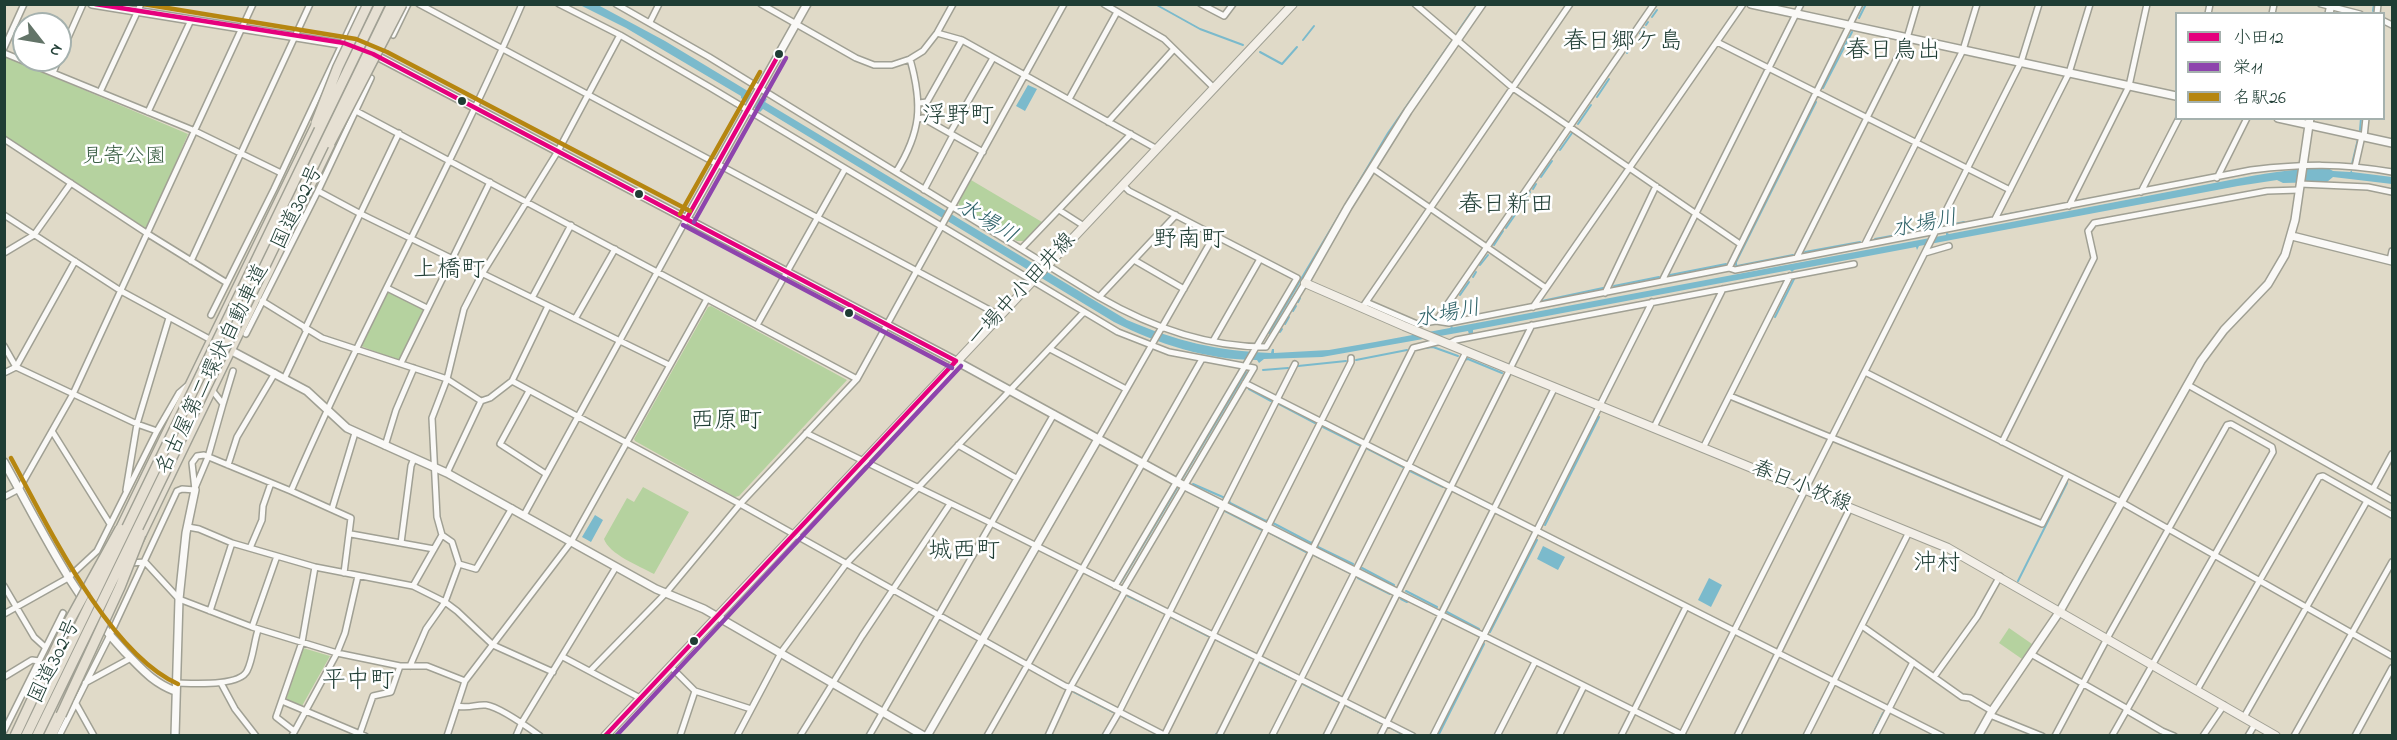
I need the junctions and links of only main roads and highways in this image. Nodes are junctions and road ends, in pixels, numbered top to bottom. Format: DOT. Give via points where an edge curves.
graph roads {
  1 [pos="392,4"];
  2 [pos="400,4"];
  3 [pos="1293,4"];
  4 [pos="373,5"];
  5 [pos="260,275"];
  6 [pos="1305,283"];
  7 [pos="171,435"];
  8 [pos="168,467"];
  9 [pos="15,735"];
  10 [pos="20,735"];
  11 [pos="26,735"];
  12 [pos="38,735"];
  13 [pos="43,735"];
  14 [pos="51,735"];
  15 [pos="605,735"];
  16 [pos="2276,735"];
  1 -- 5 [label="highway, 名古屋第二環状自動車道, bridge"];
  2 -- 5 [label="highway, bridge"];
  2 -- 13 [label="highway, 国道302号"];
  3 -- 15 [label="main road, 一場中小田井線"];
  4 -- 7 [label="highway, 名古屋第二環状自動車道, bridge" via="291,188"];
  4 -- 10 [label="highway, 国道302号"];
  5 -- 8 [label="highway, 名古屋第二環状自動車道, bridge"];
  6 -- 16 [label="main road, 春日小牧線" via="1960,554"];
  7 -- 9 [label="highway, bridge" via="66,627"];
  7 -- 11 [label="highway, 名古屋第二環状自動車道, bridge"];
  8 -- 12 [label="highway, 名古屋第二環状自動車道, bridge"];
  8 -- 14 [label="highway, bridge" via="120,587"];
}
